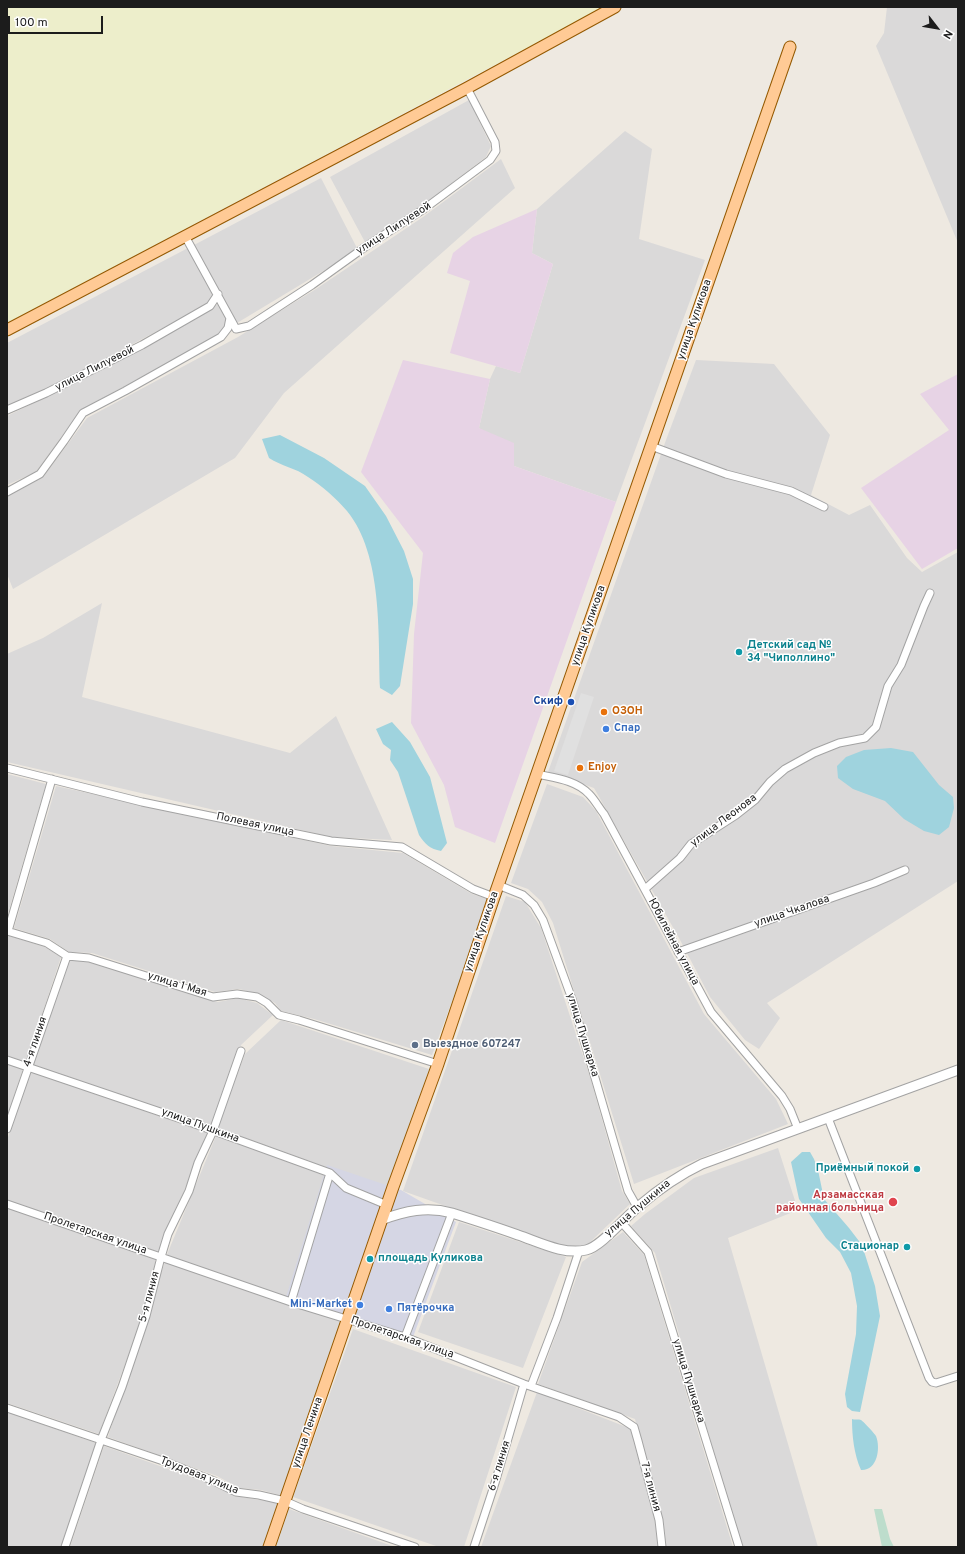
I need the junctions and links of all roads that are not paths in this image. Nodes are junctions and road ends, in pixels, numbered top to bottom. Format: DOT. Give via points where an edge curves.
graph roads {
  1 [pos="615,7"];
  2 [pos="790,47"];
  3 [pos="467,88"];
  4 [pos="185,236"];
  5 [pos="218,294"];
  6 [pos="230,318"];
  7 [pos="7,330"];
  8 [pos="7,410"];
  9 [pos="651,446"];
  10 [pos="7,492"];
  11 [pos="824,507"];
  12 [pos="930,593"];
  13 [pos="7,768"];
  14 [pos="537,774"];
  15 [pos="52,779"];
  16 [pos="905,870"];
  17 [pos="498,885"];
  18 [pos="645,889"];
  19 [pos="494,897"];
  20 [pos="7,931"];
  21 [pos="678,952"];
  22 [pos="67,956"];
  23 [pos="241,1051"];
  24 [pos="7,1060"];
  25 [pos="438,1064"];
  26 [pos="28,1067"];
  27 [pos="958,1070"];
  28 [pos="828,1118"];
  29 [pos="7,1129"];
  30 [pos="798,1129"];
  31 [pos="213,1131"];
  32 [pos="330,1173"];
  33 [pos="7,1204"];
  34 [pos="387,1205"];
  35 [pos="637,1207"];
  36 [pos="452,1212"];
  37 [pos="381,1220"];
  38 [pos="622,1223"];
  39 [pos="579,1251"];
  40 [pos="161,1257"];
  41 [pos="291,1302"];
  42 [pos="348,1319"];
  43 [pos="405,1337"];
  44 [pos="958,1376"];
  45 [pos="528,1385"];
  46 [pos="7,1408"];
  47 [pos="634,1427"];
  48 [pos="101,1440"];
  49 [pos="285,1501"];
  50 [pos="65,1547"];
  51 [pos="269,1547"];
  52 [pos="415,1547"];
  53 [pos="474,1547"];
  54 [pos="662,1547"];
  55 [pos="739,1547"];
  1 -- 3 [label="main road"];
  2 -- 9 [label="main road, улица Куликова"];
  3 -- 4 [label="main road"];
  3 -- 6 [label="street, улица Лилуевой" via="495,142 496,151 490,160 424,209 249,326 236,329"];
  4 -- 5 [label="street, улица Лилуевой"];
  4 -- 7 [label="main road"];
  5 -- 6 [label="street, улица Лилуевой"];
  5 -- 8 [label="street, улица Лилуевой" via="210,306 142,345"];
  6 -- 10 [label="street" via="228,328 221,337 83,413 40,474"];
  9 -- 11 [label="street" via="726,474 791,491"];
  9 -- 14 [label="main road, улица Куликова"];
  12 -- 18 [label="street, улица Леонова" via="901,665 888,686 876,727 865,738 839,743 814,753 786,769 770,782 755,800 691,844 680,858"];
  13 -- 15 [label="street, Полевая улица"];
  14 -- 17 [label="main road, улица Куликова"];
  14 -- 18 [label="street, Юбилейная улица" via="580,786 588,793 604,814"];
  15 -- 19 [label="street, Полевая улица" via="142,802 332,841 402,847 473,889"];
  15 -- 20 [label="street"];
  16 -- 21 [label="street, улица Чкалова"];
  17 -- 19 [label="main road, улица Куликова"];
  17 -- 35 [label="street, улица Пушкарка" via="522,895 534,905 543,920 572,999 628,1191"];
  18 -- 21 [label="street, Юбилейная улица"];
  19 -- 25 [label="main road, улица Куликова"];
  20 -- 22 [label="street, улица 1 Мая" via="47,943"];
  21 -- 30 [label="street, Юбилейная улица" via="711,1012 782,1096"];
  22 -- 25 [label="street, улица 1 Мая" via="89,958 213,997 237,994 257,997 279,1015"];
  22 -- 26 [label="street, 4-я линия"];
  23 -- 31 [label="street, 5-я линия"];
  24 -- 26 [label="street, улица Пушкина"];
  25 -- 34 [label="main road, улица Куликова"];
  26 -- 29 [label="street, 4-я линия"];
  26 -- 31 [label="street, улица Пушкина"];
  27 -- 28 [label="street, улица Пушкина"];
  28 -- 30 [label="street, улица Пушкина"];
  28 -- 44 [label="street" via="929,1378 936,1383"];
  30 -- 35 [label="street, улица Пушкина" via="687,1171"];
  31 -- 32 [label="street, улица Пушкина"];
  31 -- 40 [label="street, 5-я линия" via="198,1163 189,1192 168,1234"];
  32 -- 34 [label="street, улица Пушкина" via="346,1188"];
  32 -- 41 [label="street"];
  33 -- 40 [label="street, Пролетарская улица"];
  34 -- 37 [label="main road"];
  35 -- 38 [label="street, улица Пушкина"];
  36 -- 37 [label="street, улица Пушкина" via="428,1209 400,1213"];
  36 -- 39 [label="street, улица Пушкина" via="558,1249"];
  36 -- 43 [label="street"];
  37 -- 42 [label="main road"];
  38 -- 39 [label="street, улица Пушкина" via="593,1247"];
  38 -- 55 [label="street, улица Пушкарка" via="648,1252"];
  39 -- 45 [label="street, 6-я линия" via="557,1318"];
  40 -- 41 [label="street, Пролетарская улица"];
  40 -- 48 [label="street, 5-я линия" via="146,1316"];
  41 -- 42 [label="street, Пролетарская улица"];
  42 -- 43 [label="street, Пролетарская улица"];
  42 -- 49 [label="main road, улица Ленина"];
  43 -- 45 [label="street, Пролетарская улица"];
  45 -- 47 [label="street, Пролетарская улица" via="619,1417"];
  45 -- 53 [label="street, 6-я линия"];
  46 -- 48 [label="street, Трудовая улица"];
  47 -- 54 [label="street, 7-я линия" via="659,1520"];
  48 -- 49 [label="street, Трудовая улица" via="166,1462 236,1492"];
  48 -- 50 [label="street, 5-я линия"];
  49 -- 51 [label="main road, улица Ленина"];
  49 -- 52 [label="street, Трудовая улица"];
}
